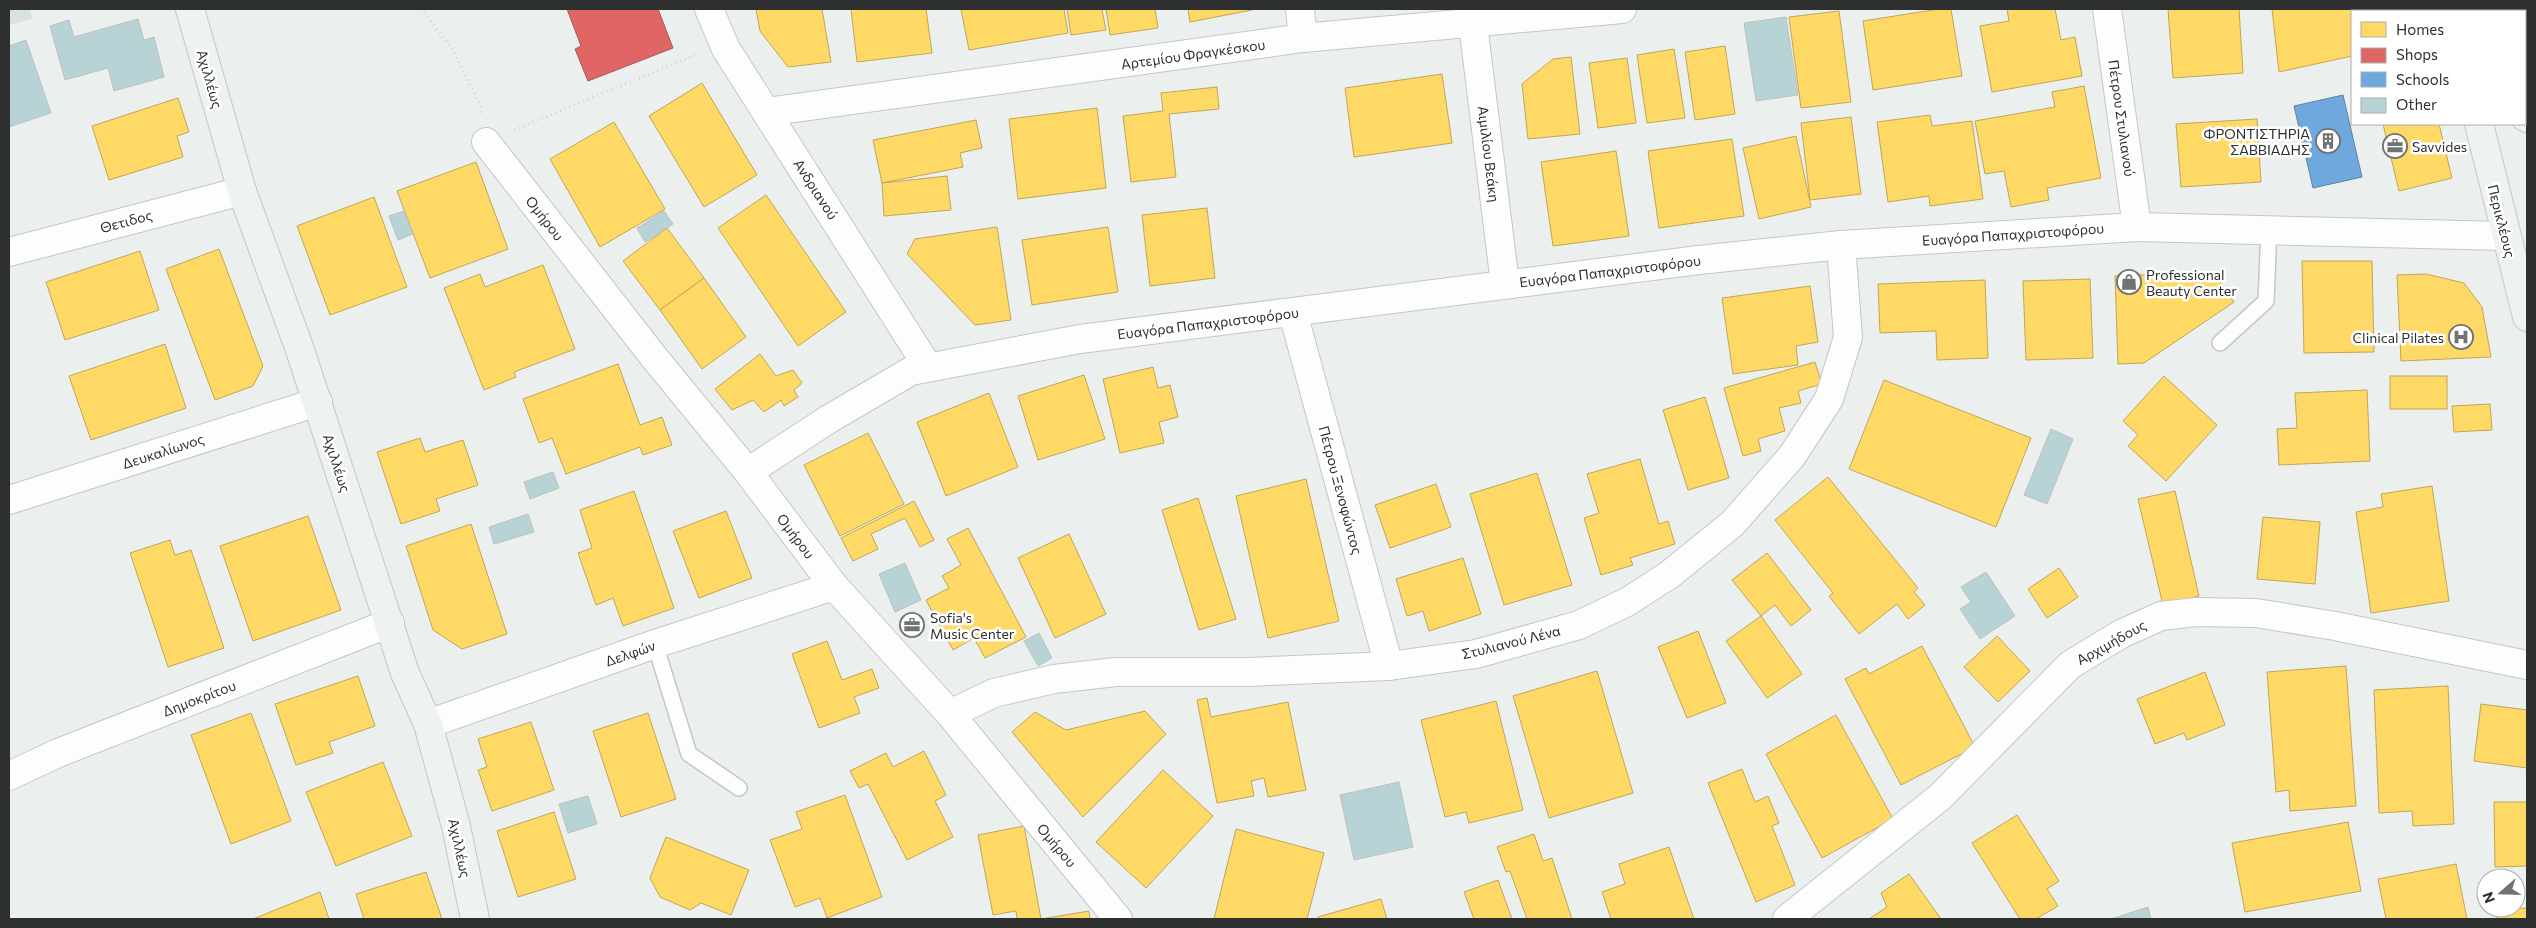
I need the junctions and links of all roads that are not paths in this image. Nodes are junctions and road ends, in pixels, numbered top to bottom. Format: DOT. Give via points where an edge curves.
graph roads {
  1 [pos="190,9"];
  2 [pos="709,9"];
  3 [pos="1300,9"];
  4 [pos="1622,9"];
  5 [pos="2107,9"];
  6 [pos="1473,24"];
  7 [pos="1303,38"];
  8 [pos="766,112"];
  9 [pos="2479,125"];
  10 [pos="486,142"];
  11 [pos="242,191"];
  12 [pos="2137,227"];
  13 [pos="2269,229"];
  14 [pos="2505,236"];
  15 [pos="1841,245"];
  16 [pos="9,252"];
  17 [pos="1505,284"];
  18 [pos="1292,313"];
  19 [pos="2527,317"];
  20 [pos="2220,343"];
  21 [pos="928,367"];
  22 [pos="318,402"];
  23 [pos="748,472"];
  24 [pos="9,500"];
  25 [pos="834,586"];
  26 [pos="390,623"];
  27 [pos="655,644"];
  28 [pos="2527,665"];
  29 [pos="1389,666"];
  30 [pos="950,714"];
  31 [pos="428,724"];
  32 [pos="9,776"];
  33 [pos="739,788"];
  34 [pos="475,919"];
  35 [pos="1118,919"];
  36 [pos="1787,919"];
  1 -- 11 [label="street, Αχιλλέως"];
  2 -- 8 [label="street, Ανδριανού" via="723,43"];
  3 -- 7 [label="street"];
  4 -- 6 [label="street, Αρτεμίου Φραγκέσκου"];
  5 -- 12 [label="street, Πέτρου Στυλιανού"];
  6 -- 7 [label="street, Αρτεμίου Φραγκέσκου"];
  6 -- 17 [label="street, Αιμιλίου Βεάκη"];
  7 -- 8 [label="street, Αρτεμίου Φραγκέσκου"];
  8 -- 21 [label="street, Ανδριανού"];
  9 -- 14 [label="street, Περικλέους"];
  10 -- 23 [label="street, Ομήρου"];
  11 -- 16 [label="street, Θετιδος"];
  11 -- 22 [label="street, Αχιλλέως"];
  12 -- 13 [label="street, Ευαγόρα Παπαχριστοφόρου"];
  12 -- 15 [label="street, Ευαγόρα Παπαχριστοφόρου"];
  13 -- 14 [label="street, Ευαγόρα Παπαχριστοφόρου"];
  13 -- 20 [label="lane" via="2266,301"];
  14 -- 19 [label="street, Περικλέους"];
  15 -- 17 [label="street, Ευαγόρα Παπαχριστοφόρου"];
  15 -- 29 [label="street, Στυλιανού Λένα" via="1848,338 1829,399 1792,456 1732,524 1669,576 1627,602 1579,625 1476,654"];
  17 -- 18 [label="street, Ευαγόρα Παπαχριστοφόρου"];
  18 -- 21 [label="street, Ευαγόρα Παπαχριστοφόρου" via="1080,339"];
  18 -- 29 [label="street, Πέτρου Ξενοφώντος"];
  21 -- 23 [label="street, Ευαγόρα Παπαχριστοφόρου" via="911,371 886,385"];
  22 -- 24 [label="street, Δευκαλίωνος"];
  22 -- 26 [label="street, Αχιλλέως"];
  23 -- 25 [label="street, Ομήρου"];
  25 -- 27 [label="street, Δελφών"];
  25 -- 30 [label="street, Ομήρου"];
  26 -- 31 [label="street, Αχιλλέως"];
  26 -- 32 [label="street, Δημοκρίτου" via="58,753"];
  27 -- 31 [label="street, Δελφών"];
  27 -- 33 [label="lane" via="689,754"];
  28 -- 36 [label="street, Αρχιμήδους" via="2256,613 2196,612 2161,616 2121,634 2070,665 1940,797"];
  29 -- 30 [label="street, Στυλιανού Λένα" via="1248,672 1116,672 1054,679 994,693"];
  30 -- 35 [label="street, Ομήρου"];
  31 -- 34 [label="street, Αχιλλέως" via="456,826"];
}
